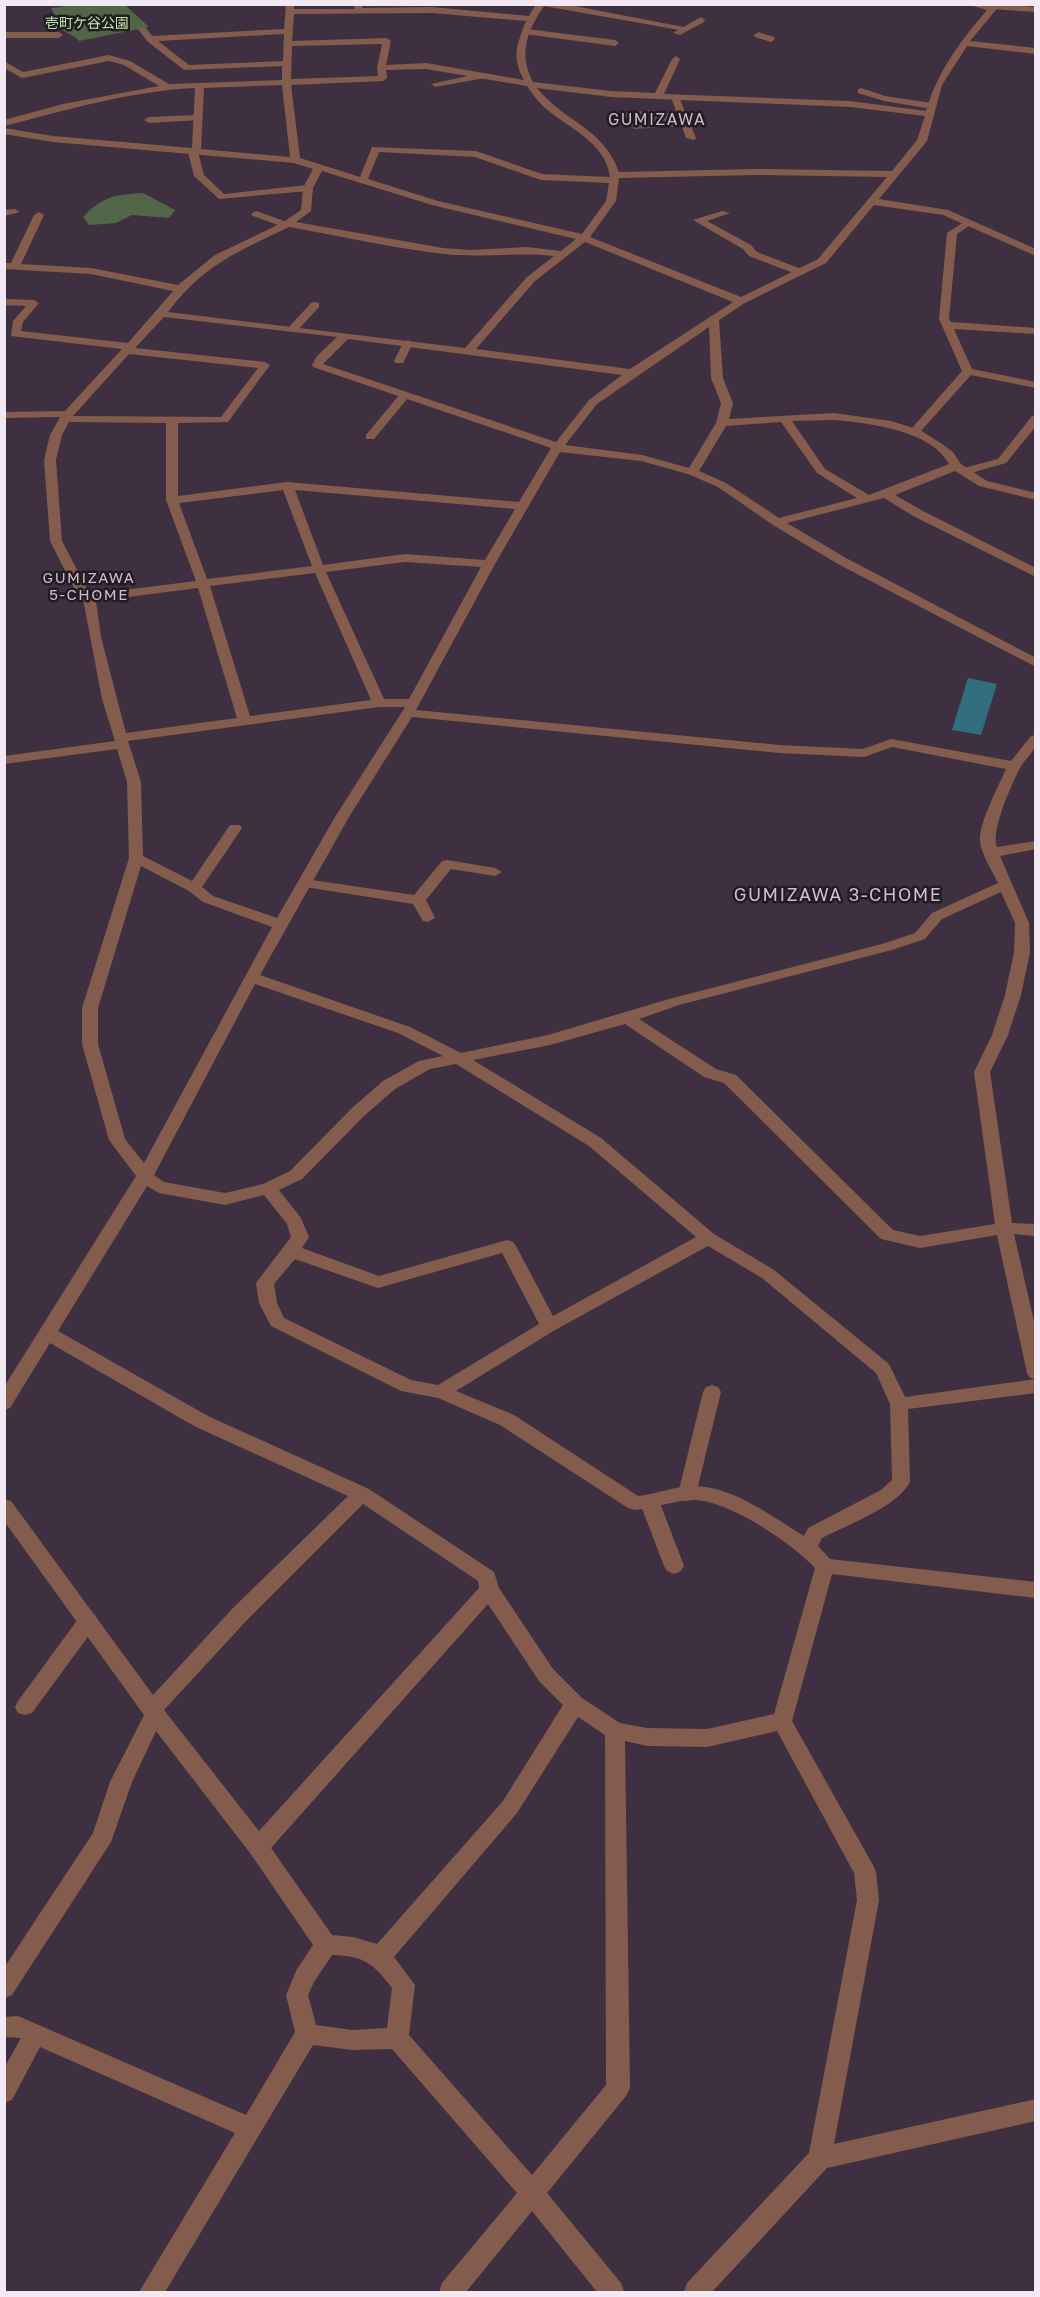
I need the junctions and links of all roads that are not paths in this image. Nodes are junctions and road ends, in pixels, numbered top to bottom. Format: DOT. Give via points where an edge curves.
graph roads {
  1 [pos="542,4"];
  2 [pos="547,4"];
  3 [pos="970,4"];
  4 [pos="995,7"];
  5 [pos="290,8"];
  6 [pos="358,8"];
  7 [pos="1035,10"];
  8 [pos="531,19"];
  9 [pos="701,20"];
  10 [pos="142,29"];
  11 [pos="289,31"];
  12 [pos="527,32"];
  13 [pos="4,35"];
  14 [pos="59,35"];
  15 [pos="758,35"];
  16 [pos="150,39"];
  17 [pos="771,39"];
  18 [pos="615,43"];
  19 [pos="964,43"];
  20 [pos="289,44"];
  21 [pos="1035,51"];
  22 [pos="676,59"];
  23 [pos="286,63"];
  24 [pos="4,64"];
  25 [pos="381,68"];
  26 [pos="482,76"];
  27 [pos="286,81"];
  28 [pos="435,84"];
  29 [pos="530,84"];
  30 [pos="200,86"];
  31 [pos="167,87"];
  32 [pos="861,91"];
  33 [pos="658,96"];
  34 [pos="675,97"];
  35 [pos="930,110"];
  36 [pos="198,118"];
  37 [pos="149,120"];
  38 [pos="4,123"];
  39 [pos="4,131"];
  40 [pos="691,138"];
  41 [pos="195,152"];
  42 [pos="295,160"];
  43 [pos="319,167"];
  44 [pos="894,174"];
  45 [pos="614,178"];
  46 [pos="364,180"];
  47 [pos="308,188"];
  48 [pos="870,201"];
  49 [pos="725,213"];
  50 [pos="256,214"];
  51 [pos="39,215"];
  52 [pos="968,223"];
  53 [pos="287,225"];
  54 [pos="584,238"];
  55 [pos="1035,253"];
  56 [pos="562,254"];
  57 [pos="10,266"];
  58 [pos="800,272"];
  59 [pos="180,289"];
  60 [pos="4,302"];
  61 [pos="741,302"];
  62 [pos="315,305"];
  63 [pos="162,314"];
  64 [pos="714,320"];
  65 [pos="947,325"];
  66 [pos="293,329"];
  67 [pos="1035,331"];
  68 [pos="346,335"];
  69 [pos="408,343"];
  70 [pos="130,349"];
  71 [pos="469,350"];
  72 [pos="399,361"];
  73 [pos="968,371"];
  74 [pos="632,373"];
  75 [pos="1035,385"];
  76 [pos="404,396"];
  77 [pos="4,415"];
  78 [pos="67,417"];
  79 [pos="172,418"];
  80 [pos="784,418"];
  81 [pos="1035,418"];
  82 [pos="722,423"];
  83 [pos="916,430"];
  84 [pos="370,437"];
  85 [pos="558,447"];
  86 [pos="960,468"];
  87 [pos="692,472"];
  88 [pos="287,486"];
  89 [pos="886,494"];
  90 [pos="1035,498"];
  91 [pos="867,499"];
  92 [pos="172,500"];
  93 [pos="522,506"];
  94 [pos="777,522"];
  95 [pos="489,564"];
  96 [pos="320,569"];
  97 [pos="1035,573"];
  98 [pos="203,584"];
  99 [pos="89,598"];
  100 [pos="1035,663"];
  101 [pos="379,703"];
  102 [pos="410,708"];
  103 [pos="245,721"];
  104 [pos="1035,739"];
  105 [pos="121,741"];
  106 [pos="4,760"];
  107 [pos="1014,766"];
  108 [pos="235,828"];
  109 [pos="1035,845"];
  110 [pos="990,853"];
  111 [pos="136,858"];
  112 [pos="495,872"];
  113 [pos="305,883"];
  114 [pos="1005,885"];
  115 [pos="194,888"];
  116 [pos="418,900"];
  117 [pos="428,918"];
  118 [pos="282,925"];
  119 [pos="251,977"];
  120 [pos="627,1018"];
  121 [pos="460,1059"];
  122 [pos="145,1176"];
  123 [pos="268,1188"];
  124 [pos="1004,1228"];
  125 [pos="1035,1230"];
  126 [pos="708,1238"];
  127 [pos="292,1251"];
  128 [pos="549,1326"];
  129 [pos="49,1334"];
  130 [pos="1035,1373"];
  131 [pos="1035,1386"];
  132 [pos="441,1392"];
  133 [pos="712,1392"];
  134 [pos="4,1403"];
  135 [pos="899,1404"];
  136 [pos="362,1494"];
  137 [pos="687,1494"];
  138 [pos="650,1503"];
  139 [pos="4,1506"];
  140 [pos="807,1547"];
  141 [pos="674,1566"];
  142 [pos="825,1566"];
  143 [pos="489,1590"];
  144 [pos="1035,1590"];
  145 [pos="88,1621"];
  146 [pos="575,1704"];
  147 [pos="25,1707"];
  148 [pos="154,1712"];
  149 [pos="782,1721"];
  150 [pos="615,1731"];
  151 [pos="258,1847"];
  152 [pos="326,1946"];
  153 [pos="381,1956"];
  154 [pos="4,1988"];
  155 [pos="4,2027"];
  156 [pos="307,2033"];
  157 [pos="35,2034"];
  158 [pos="397,2038"];
  159 [pos="4,2092"];
  160 [pos="1035,2110"];
  161 [pos="251,2129"];
  162 [pos="820,2158"];
  163 [pos="533,2194"];
  164 [pos="151,2292"];
  165 [pos="451,2292"];
  166 [pos="612,2292"];
  167 [pos="696,2292"];
  1 -- 8 [label="street"];
  2 -- 9 [label="street" via="681,30"];
  3 -- 4 [label="street"];
  4 -- 7 [label="street"];
  4 -- 19 [label="street"];
  5 -- 6 [label="street"];
  5 -- 11 [label="street"];
  6 -- 8 [label="street"];
  8 -- 12 [label="street"];
  10 -- 16 [label="street"];
  11 -- 16 [label="street"];
  11 -- 20 [label="street"];
  12 -- 18 [label="street" via="604,38"];
  12 -- 29 [label="street" via="520,50 521,67"];
  13 -- 14 [label="street"];
  15 -- 17 [label="street"];
  16 -- 23 [label="street" via="188,68"];
  19 -- 21 [label="street"];
  19 -- 35 [label="street" via="938,85"];
  20 -- 23 [label="street"];
  20 -- 25 [label="street" via="387,41"];
  22 -- 33 [label="street"];
  23 -- 27 [label="street"];
  24 -- 31 [label="street" via="22,75 109,58 127,63"];
  25 -- 26 [label="street" via="426,66"];
  25 -- 27 [label="street" via="383,78"];
  26 -- 28 [label="street"];
  26 -- 29 [label="street"];
  27 -- 30 [label="street"];
  27 -- 42 [label="street"];
  29 -- 33 [label="street"];
  29 -- 45 [label="street" via="546,105 595,139 609,158"];
  30 -- 31 [label="street"];
  30 -- 36 [label="street"];
  31 -- 38 [label="street"];
  32 -- 35 [label="street"];
  33 -- 34 [label="street"];
  34 -- 35 [label="street"];
  34 -- 40 [label="street"];
  35 -- 44 [label="street" via="922,141"];
  36 -- 37 [label="street"];
  36 -- 41 [label="street"];
  39 -- 41 [label="street"];
  41 -- 42 [label="street"];
  41 -- 47 [label="street" via="199,176 222,197"];
  42 -- 43 [label="street"];
  43 -- 46 [label="street"];
  43 -- 47 [label="street"];
  44 -- 45 [label="street" via="756,172"];
  44 -- 48 [label="street"];
  45 -- 46 [label="street" via="541,177 476,154 375,149"];
  45 -- 54 [label="street" via="611,201"];
  46 -- 54 [label="street" via="435,203"];
  47 -- 53 [label="street" via="306,211"];
  48 -- 52 [label="street" via="945,212"];
  48 -- 58 [label="street" via="822,261"];
  49 -- 58 [label="street" via="699,220 753,254"];
  50 -- 53 [label="street"];
  51 -- 57 [label="street"];
  52 -- 55 [label="street"];
  52 -- 65 [label="street" via="952,233 944,319"];
  53 -- 56 [label="street" via="443,251 527,250"];
  53 -- 59 [label="street" via="219,257"];
  54 -- 56 [label="street"];
  54 -- 61 [label="street"];
  56 -- 71 [label="street" via="531,279"];
  57 -- 59 [label="street" via="91,271"];
  58 -- 61 [label="street"];
  59 -- 63 [label="street"];
  60 -- 70 [label="street" via="34,303 18,321 15,334"];
  61 -- 64 [label="street"];
  62 -- 66 [label="street"];
  63 -- 66 [label="street"];
  63 -- 70 [label="street"];
  64 -- 74 [label="street"];
  64 -- 82 [label="street" via="717,378 727,403"];
  65 -- 67 [label="street"];
  65 -- 73 [label="street"];
  66 -- 68 [label="street"];
  68 -- 69 [label="street"];
  68 -- 76 [label="street" via="317,365"];
  69 -- 71 [label="street"];
  69 -- 72 [label="street"];
  70 -- 78 [label="street"];
  70 -- 79 [label="street" via="265,365 224,420"];
  71 -- 74 [label="street"];
  73 -- 75 [label="street"];
  73 -- 83 [label="street"];
  74 -- 85 [label="street" via="593,402"];
  76 -- 84 [label="street"];
  76 -- 85 [label="street"];
  77 -- 78 [label="street"];
  78 -- 79 [label="street"];
  78 -- 99 [label="street" via="56,435 50,460 56,541"];
  79 -- 92 [label="street"];
  80 -- 82 [label="street"];
  80 -- 83 [label="street" via="836,416"];
  80 -- 91 [label="street" via="821,471"];
  81 -- 86 [label="street" via="1002,461"];
  82 -- 87 [label="street"];
  83 -- 86 [label="street" via="952,457"];
  85 -- 87 [label="street" via="642,459"];
  85 -- 93 [label="street"];
  86 -- 89 [label="street"];
  86 -- 90 [label="street" via="983,484"];
  87 -- 94 [label="street" via="722,485"];
  88 -- 92 [label="street"];
  88 -- 93 [label="street"];
  88 -- 96 [label="street"];
  89 -- 91 [label="street"];
  89 -- 97 [label="street"];
  91 -- 94 [label="street"];
  92 -- 98 [label="street"];
  93 -- 95 [label="street"];
  94 -- 100 [label="street" via="842,561"];
  95 -- 96 [label="street" via="405,558"];
  95 -- 102 [label="street"];
  96 -- 98 [label="street"];
  96 -- 101 [label="street"];
  98 -- 99 [label="street"];
  98 -- 103 [label="street"];
  99 -- 105 [label="street" via="94,637"];
  101 -- 102 [label="street"];
  101 -- 103 [label="street"];
  102 -- 107 [label="street" via="779,748 864,753 891,743"];
  102 -- 113 [label="street"];
  103 -- 105 [label="street"];
  104 -- 107 [label="street"];
  105 -- 106 [label="street"];
  105 -- 111 [label="street" via="134,782"];
  107 -- 110 [label="street" via="993,817 987,841"];
  108 -- 115 [label="street"];
  109 -- 110 [label="street"];
  110 -- 114 [label="street"];
  111 -- 115 [label="street"];
  111 -- 122 [label="street" via="90,1008 90,1044 117,1140"];
  112 -- 116 [label="street" via="447,864"];
  113 -- 116 [label="street"];
  113 -- 118 [label="street"];
  114 -- 120 [label="street" via="937,916 920,936"];
  114 -- 124 [label="street" via="1022,923 1022,952 1000,1035 982,1072"];
  115 -- 118 [label="street" via="208,899"];
  116 -- 117 [label="street"];
  118 -- 119 [label="street"];
  119 -- 121 [label="street" via="404,1030"];
  119 -- 122 [label="street"];
  120 -- 121 [label="street" via="550,1040"];
  120 -- 124 [label="street" via="710,1073 730,1079 887,1235 920,1242"];
  121 -- 123 [label="street" via="425,1065 389,1085 296,1175"];
  121 -- 126 [label="street" via="596,1142"];
  122 -- 123 [label="street" via="159,1186 225,1199"];
  122 -- 129 [label="street"];
  123 -- 127 [label="street" via="295,1222 300,1237"];
  124 -- 125 [label="street"];
  124 -- 130 [label="street"];
  126 -- 128 [label="street"];
  126 -- 135 [label="street" via="768,1274 883,1369"];
  127 -- 128 [label="street" via="378,1282 507,1246"];
  127 -- 132 [label="street" via="265,1282 268,1304 277,1322 407,1386"];
  128 -- 132 [label="street"];
  129 -- 134 [label="street"];
  129 -- 136 [label="street" via="201,1421"];
  131 -- 135 [label="street"];
  132 -- 138 [label="street" via="507,1420 635,1503"];
  133 -- 137 [label="street"];
  135 -- 140 [label="street" via="901,1482 888,1495 815,1533"];
  136 -- 143 [label="street" via="487,1577"];
  136 -- 148 [label="street" via="240,1614"];
  137 -- 138 [label="street"];
  137 -- 140 [label="street" via="704,1494 738,1507"];
  138 -- 141 [label="street"];
  139 -- 145 [label="street"];
  140 -- 142 [label="street"];
  142 -- 144 [label="street"];
  142 -- 149 [label="street"];
  143 -- 146 [label="street" via="546,1675"];
  143 -- 151 [label="street"];
  145 -- 147 [label="street"];
  145 -- 148 [label="street"];
  146 -- 150 [label="street"];
  146 -- 153 [label="street" via="510,1807"];
  148 -- 151 [label="street"];
  148 -- 154 [label="street" via="121,1782 103,1836"];
  149 -- 150 [label="street" via="706,1738 646,1737"];
  149 -- 162 [label="street" via="865,1872 868,1900"];
  150 -- 163 [label="street" via="618,2088"];
  151 -- 152 [label="street"];
  152 -- 153 [label="street" via="352,1945"];
  152 -- 156 [label="street" via="297,1995"];
  153 -- 158 [label="street" via="404,1985"];
  155 -- 157 [label="street" via="18,2026"];
  156 -- 158 [label="street" via="337,2041"];
  156 -- 161 [label="street"];
  157 -- 159 [label="street"];
  157 -- 161 [label="street"];
  158 -- 163 [label="street"];
  160 -- 162 [label="street"];
  161 -- 164 [label="street"];
  162 -- 167 [label="street"];
  163 -- 165 [label="street"];
  163 -- 166 [label="street"];
}
